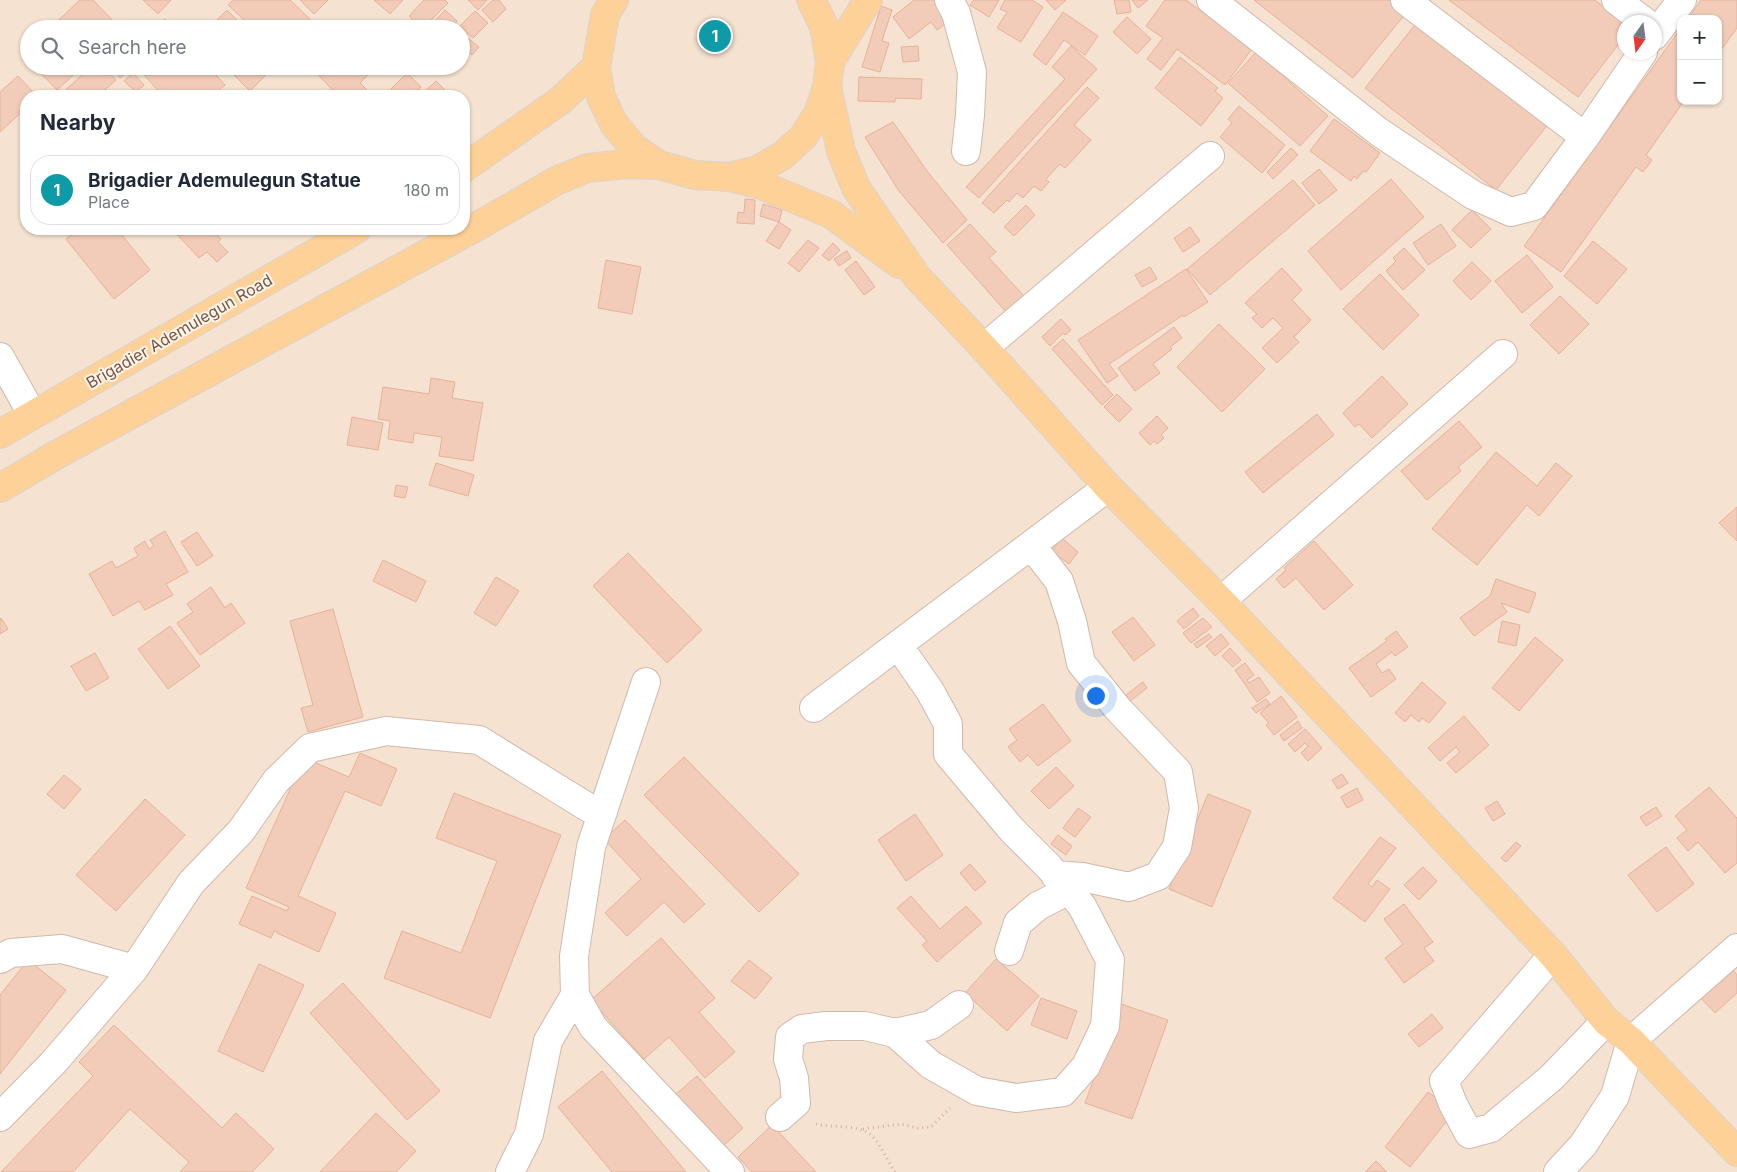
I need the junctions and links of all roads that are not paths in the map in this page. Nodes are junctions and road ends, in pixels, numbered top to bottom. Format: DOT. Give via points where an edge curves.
graph roads {
  1 [pos="811,0"];
  2 [pos="868,0"];
  3 [pos="949,0"];
  4 [pos="1211,0"];
  5 [pos="1405,0"];
  6 [pos="1616,0"];
  7 [pos="1682,0"];
  8 [pos="606,5"];
  9 [pos="1631,15"];
  10 [pos="1662,22"];
  11 [pos="1634,60"];
  12 [pos="596,67"];
  13 [pos="829,75"];
  14 [pos="1585,137"];
  15 [pos="966,151"];
  16 [pos="1210,156"];
  17 [pos="470,164"];
  18 [pos="659,165"];
  19 [pos="730,177"];
  20 [pos="470,230"];
  21 [pos="346,235"];
  22 [pos="461,235"];
  23 [pos="917,276"];
  24 [pos="984,348"];
  25 [pos="1503,354"];
  26 [pos="0,358"];
  27 [pos="32,414"];
  28 [pos="0,434"];
  29 [pos="1108,487"];
  30 [pos="0,488"];
  31 [pos="1031,545"];
  32 [pos="1221,601"];
  33 [pos="898,645"];
  34 [pos="646,682"];
  35 [pos="814,708"];
  36 [pos="603,812"];
  37 [pos="1062,882"];
  38 [pos="1737,948"];
  39 [pos="1009,951"];
  40 [pos="1553,955"];
  41 [pos="0,959"];
  42 [pos="134,969"];
  43 [pos="575,995"];
  44 [pos="959,1005"];
  45 [pos="1606,1021"];
  46 [pos="895,1033"];
  47 [pos="1631,1041"];
  48 [pos="0,1117"];
  49 [pos="780,1117"];
  50 [pos="1737,1152"];
  51 [pos="510,1172"];
  52 [pos="730,1172"];
  53 [pos="1558,1172"];
  1 -- 13 [label="main road" via="824,26"];
  2 -- 13 [label="main road"];
  3 -- 15 [label="street" via="956,13 972,72"];
  4 -- 14 [label="street" via="1380,132 1473,195 1511,212 1534,206"];
  5 -- 14 [label="street"];
  6 -- 9 [label="street"];
  7 -- 10 [label="street"];
  8 -- 12 [label="main road"];
  11 -- 14 [label="street"];
  12 -- 17 [label="main road" via="561,100"];
  12 -- 18 [label="main road" via="601,97 614,124 634,148"];
  13 -- 19 [label="main road" via="818,114 803,137 782,156 758,170"];
  13 -- 23 [label="main road" via="842,151 856,188"];
  16 -- 24 [label="street"];
  18 -- 19 [label="main road" via="695,175"];
  18 -- 20 [label="main road" via="587,168 556,181"];
  19 -- 23 [label="main road" via="761,185 831,214"];
  21 -- 27 [label="main road, Brigadier Ademulegun Road"];
  22 -- 30 [label="main road"];
  23 -- 24 [label="main road"];
  24 -- 29 [label="main road"];
  25 -- 32 [label="street"];
  26 -- 27 [label="street"];
  27 -- 28 [label="main road, Brigadier Ademulegun Road"];
  29 -- 31 [label="street"];
  29 -- 32 [label="main road"];
  31 -- 33 [label="street"];
  31 -- 37 [label="street" via="1059,581 1081,663 1118,709 1178,772 1184,808 1177,847 1158,876 1129,886 1082,877"];
  32 -- 40 [label="main road"];
  33 -- 35 [label="street"];
  33 -- 37 [label="street" via="948,724 948,754 1012,830"];
  34 -- 36 [label="street"];
  36 -- 42 [label="street" via="589,808 479,740 386,731 310,748 276,781 240,831 191,883"];
  36 -- 43 [label="street" via="592,847 574,956"];
  37 -- 39 [label="street" via="1018,923"];
  37 -- 46 [label="street" via="1082,906 1110,960 1105,1026 1086,1066 1063,1092 1016,1098 977,1091 931,1065"];
  38 -- 47 [label="street"];
  40 -- 45 [label="main road"];
  40 -- 45 [label="street" via="1444,1081 1469,1134 1491,1128 1550,1078"];
  41 -- 42 [label="street" via="11,954 62,949"];
  42 -- 48 [label="street" via="53,1063"];
  43 -- 51 [label="street" via="548,1041 529,1134"];
  43 -- 52 [label="street" via="593,1027"];
  44 -- 46 [label="street" via="931,1025"];
  45 -- 47 [label="main road"];
  46 -- 49 [label="street" via="865,1026 826,1026 802,1029 790,1037 788,1059 794,1078 796,1103"];
  47 -- 50 [label="main road"];
  47 -- 53 [label="street" via="1615,1096 1583,1146"];
}
